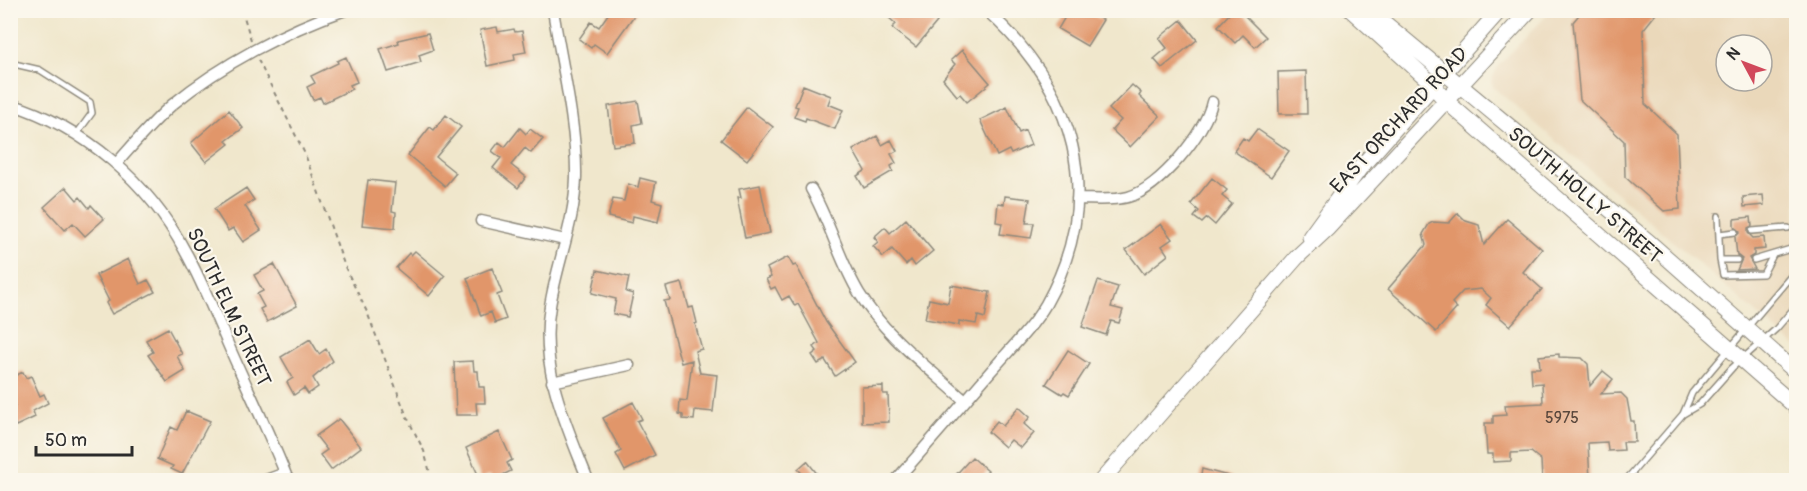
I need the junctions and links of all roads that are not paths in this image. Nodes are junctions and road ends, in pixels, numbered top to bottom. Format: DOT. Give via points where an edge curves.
graph roads {
  1 [pos="345,10"];
  2 [pos="553,10"];
  3 [pos="986,10"];
  4 [pos="1351,10"];
  5 [pos="1369,10"];
  6 [pos="1500,10"];
  7 [pos="1530,10"];
  8 [pos="10,63"];
  9 [pos="1446,74"];
  10 [pos="1461,85"];
  11 [pos="1433,86"];
  12 [pos="1446,101"];
  13 [pos="1212,102"];
  14 [pos="10,104"];
  15 [pos="76,135"];
  16 [pos="116,164"];
  17 [pos="811,189"];
  18 [pos="1077,199"];
  19 [pos="1718,216"];
  20 [pos="480,221"];
  21 [pos="1788,228"];
  22 [pos="1752,231"];
  23 [pos="1734,232"];
  24 [pos="1719,234"];
  25 [pos="565,240"];
  26 [pos="1794,248"];
  27 [pos="1773,255"];
  28 [pos="1297,257"];
  29 [pos="1720,260"];
  30 [pos="1737,260"];
  31 [pos="1754,260"];
  32 [pos="1797,270"];
  33 [pos="1797,306"];
  34 [pos="1746,328"];
  35 [pos="1762,342"];
  36 [pos="1730,349"];
  37 [pos="1742,359"];
  38 [pos="629,365"];
  39 [pos="1797,372"];
  40 [pos="552,381"];
  41 [pos="965,401"];
  42 [pos="1797,407"];
  43 [pos="1683,414"];
  44 [pos="287,476"];
  45 [pos="266,480"];
  46 [pos="588,480"];
  47 [pos="896,480"];
  48 [pos="1102,480"];
  49 [pos="1626,480"];
  1 -- 16 [label="street" via="297,30 206,80 172,105"];
  2 -- 25 [label="street" via="575,153 573,204"];
  3 -- 18 [label="street" via="1025,48 1056,97 1071,142"];
  4 -- 11 [label="main road, SOUTH HOLLY STREET"];
  5 -- 9 [label="main road, SOUTH HOLLY STREET"];
  6 -- 9 [label="main road, EAST ORCHARD ROAD"];
  7 -- 10 [label="main road, EAST ORCHARD ROAD"];
  8 -- 15 [label="lane" via="40,70 90,102 92,113"];
  9 -- 10 [label="main road, SOUTH HOLLY STREET"];
  9 -- 11 [label="main road, EAST ORCHARD ROAD"];
  10 -- 12 [label="main road, EAST ORCHARD ROAD"];
  10 -- 34 [label="main road, SOUTH HOLLY STREET"];
  11 -- 12 [label="main road, SOUTH HOLLY STREET"];
  11 -- 28 [label="main road, EAST ORCHARD ROAD" via="1360,168"];
  12 -- 28 [label="main road, EAST ORCHARD ROAD"];
  12 -- 36 [label="main road, SOUTH HOLLY STREET"];
  13 -- 18 [label="street" via="1203,126 1153,184 1130,197"];
  14 -- 15 [label="street, SOUTH ELM STREET"];
  15 -- 16 [label="street, SOUTH ELM STREET"];
  16 -- 44 [label="street, SOUTH ELM STREET" via="152,201 185,250"];
  17 -- 41 [label="street" via="852,280 870,309 894,338"];
  18 -- 41 [label="street" via="1067,256 1045,305"];
  19 -- 24 [label="lane"];
  20 -- 25 [label="street"];
  21 -- 22 [label="lane"];
  23 -- 24 [label="lane"];
  24 -- 29 [label="lane"];
  25 -- 40 [label="street" via="546,334"];
  26 -- 27 [label="lane"];
  27 -- 29 [label="lane" via="1763,274 1723,275"];
  27 -- 31 [label="lane"];
  28 -- 48 [label="main road, EAST ORCHARD ROAD"];
  29 -- 30 [label="lane"];
  32 -- 34 [label="lane"];
  33 -- 35 [label="lane"];
  34 -- 35 [label="main road, SOUTH HOLLY STREET"];
  34 -- 36 [label="lane"];
  35 -- 37 [label="lane"];
  35 -- 39 [label="main road, SOUTH HOLLY STREET"];
  36 -- 37 [label="main road, SOUTH HOLLY STREET"];
  36 -- 43 [label="lane" via="1692,393"];
  37 -- 42 [label="main road, SOUTH HOLLY STREET"];
  37 -- 43 [label="lane" via="1696,408"];
  38 -- 40 [label="street"];
  40 -- 46 [label="street"];
  41 -- 47 [label="street"];
  43 -- 49 [label="lane"];
  44 -- 45 [label="street"];
}
